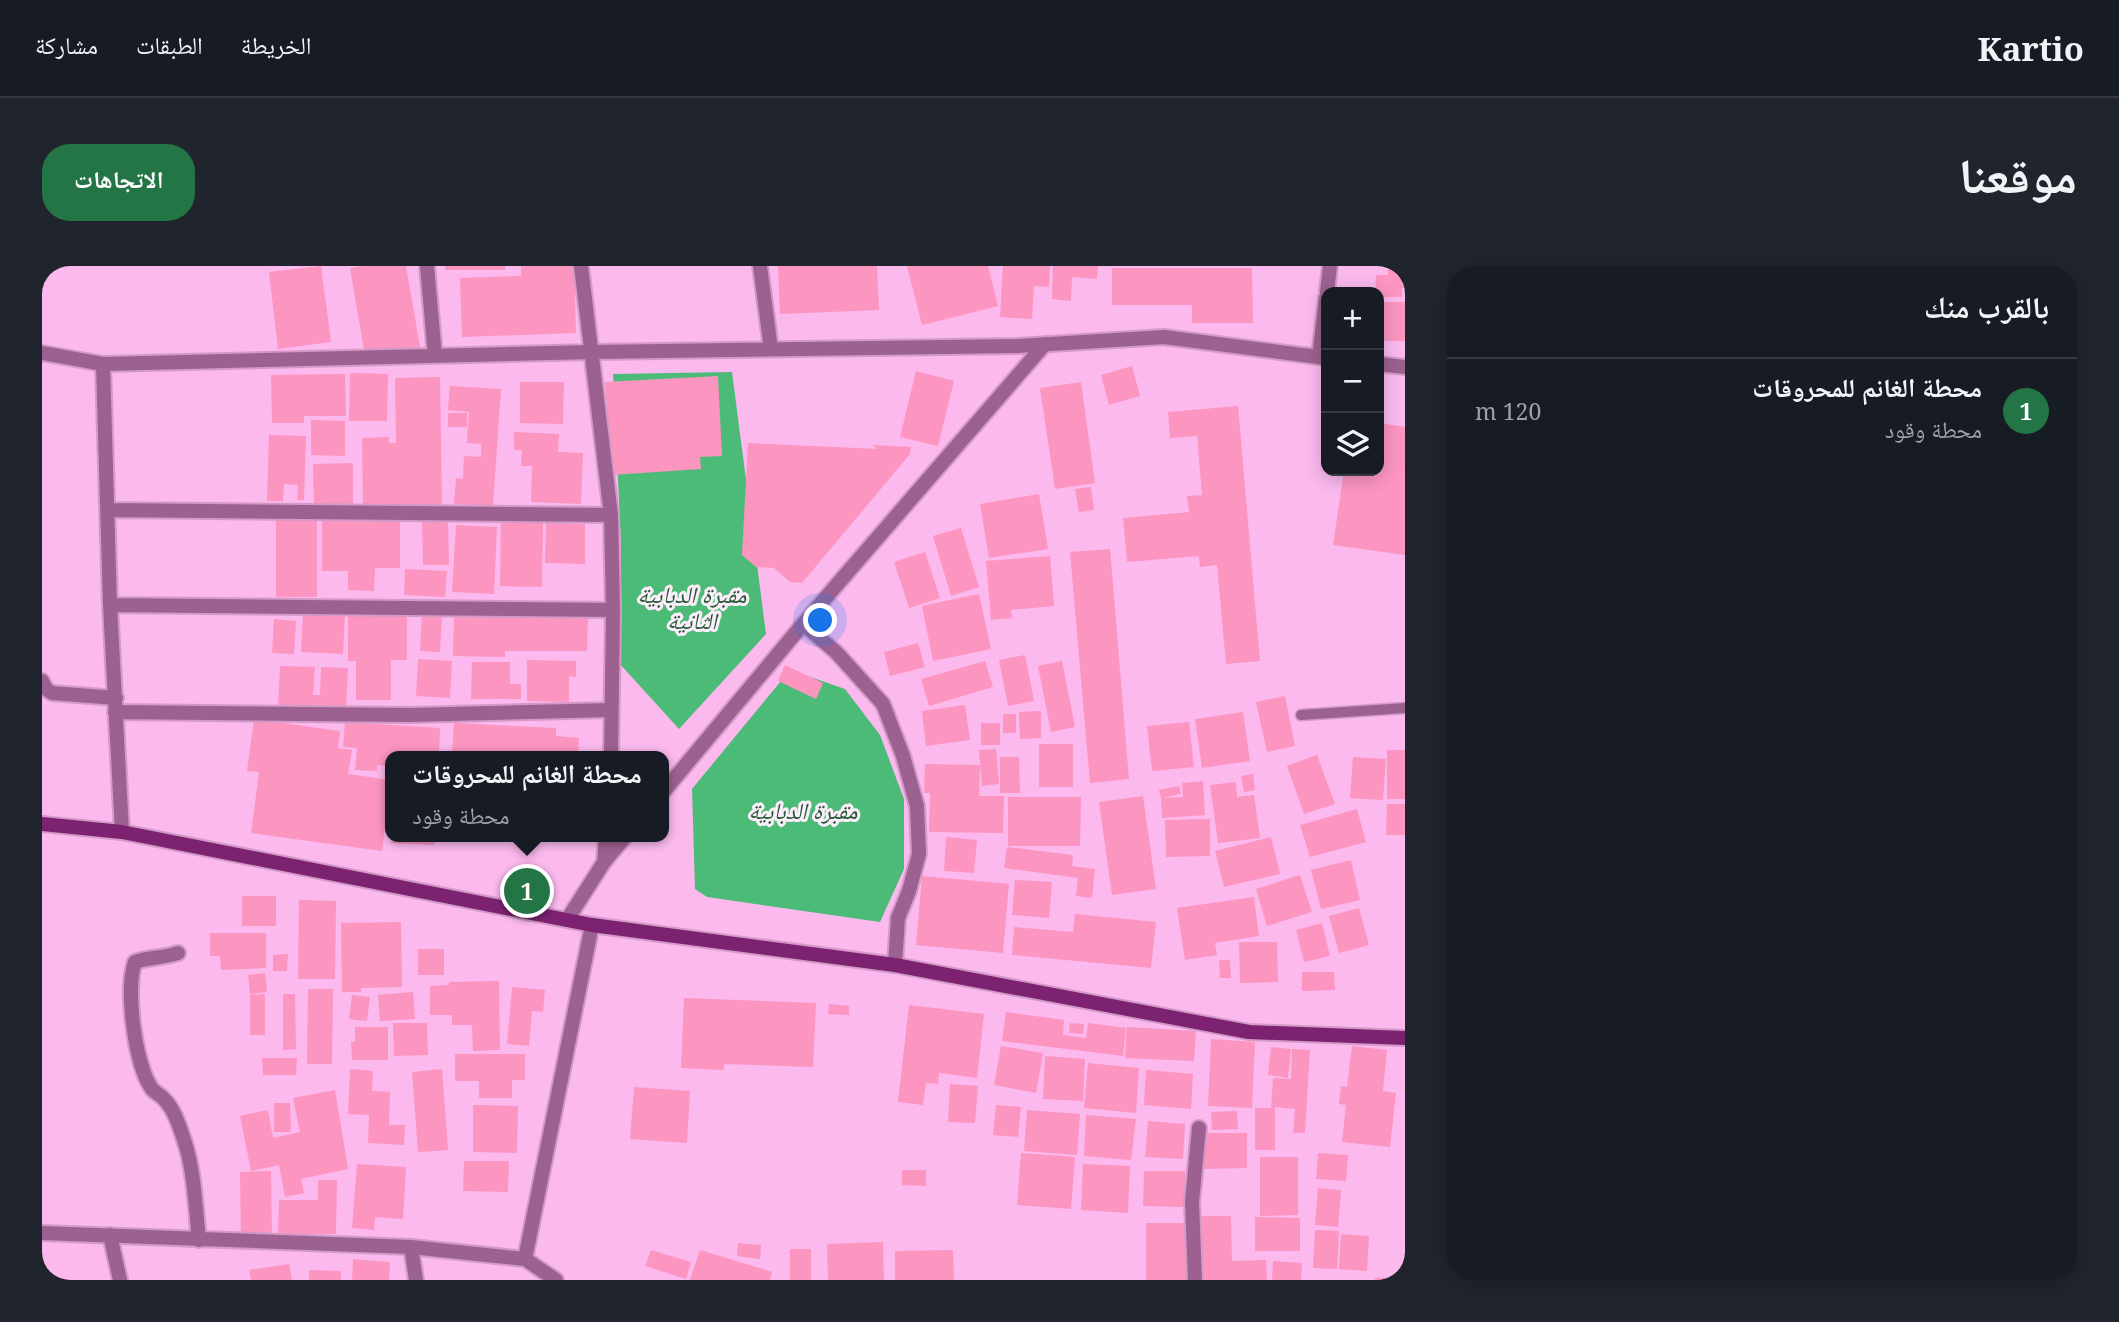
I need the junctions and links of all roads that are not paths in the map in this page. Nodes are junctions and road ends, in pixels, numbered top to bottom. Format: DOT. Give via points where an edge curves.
graph roads {
  1 [pos="427,266"];
  2 [pos="581,266"];
  3 [pos="760,266"];
  4 [pos="1330,266"];
  5 [pos="1328,287"];
  6 [pos="1045,344"];
  7 [pos="771,349"];
  8 [pos="593,352"];
  9 [pos="42,354"];
  10 [pos="435,356"];
  11 [pos="1321,358"];
  12 [pos="103,364"];
  13 [pos="1384,365"];
  14 [pos="1405,367"];
  15 [pos="109,510"];
  16 [pos="611,515"];
  17 [pos="110,605"];
  18 [pos="613,610"];
  19 [pos="803,624"];
  20 [pos="42,681"];
  21 [pos="116,705"];
  22 [pos="1405,708"];
  23 [pos="611,710"];
  24 [pos="1301,715"];
  25 [pos="611,751"];
  26 [pos="669,784"];
  27 [pos="42,824"];
  28 [pos="122,832"];
  29 [pos="606,842"];
  30 [pos="621,842"];
  31 [pos="604,863"];
  32 [pos="567,920"];
  33 [pos="592,925"];
  34 [pos="178,953"];
  35 [pos="895,965"];
  36 [pos="1405,1038"];
  37 [pos="1199,1128"];
  38 [pos="42,1233"];
  39 [pos="110,1235"];
  40 [pos="199,1240"];
  41 [pos="411,1247"];
  42 [pos="525,1259"];
  43 [pos="120,1280"];
  44 [pos="416,1280"];
  45 [pos="556,1280"];
  46 [pos="1195,1280"];
  1 -- 10 [label="street"];
  2 -- 8 [label="street"];
  3 -- 7 [label="street"];
  4 -- 5 [label="street"];
  6 -- 7 [label="street"];
  6 -- 11 [label="street" via="1164,337"];
  6 -- 19 [label="street"];
  7 -- 8 [label="street"];
  8 -- 10 [label="street"];
  8 -- 16 [label="street"];
  9 -- 12 [label="street"];
  10 -- 12 [label="street"];
  12 -- 15 [label="street"];
  13 -- 14 [label="street"];
  15 -- 16 [label="street"];
  15 -- 17 [label="street"];
  16 -- 18 [label="street"];
  17 -- 18 [label="street"];
  17 -- 21 [label="street"];
  18 -- 23 [label="street"];
  19 -- 26 [label="street"];
  19 -- 35 [label="street" via="883,704 917,806 919,855 898,918"];
  20 -- 21 [label="street" via="52,692"];
  21 -- 23 [label="street" via="411,715"];
  21 -- 28 [label="street"];
  22 -- 24 [label="lane"];
  23 -- 25 [label="street"];
  27 -- 28 [label="street"];
  28 -- 32 [label="street"];
  29 -- 31 [label="street"];
  30 -- 31 [label="street"];
  31 -- 32 [label="street"];
  32 -- 33 [label="street"];
  33 -- 35 [label="street"];
  33 -- 42 [label="street"];
  34 -- 40 [label="street" via="135,962 131,999 145,1076 174,1113 186,1147"];
  35 -- 36 [label="street" via="1249,1032"];
  37 -- 46 [label="street" via="1192,1202"];
  38 -- 39 [label="street"];
  39 -- 40 [label="street"];
  39 -- 43 [label="street"];
  40 -- 41 [label="street"];
  41 -- 42 [label="street"];
  41 -- 44 [label="street"];
  42 -- 45 [label="street"];
}
